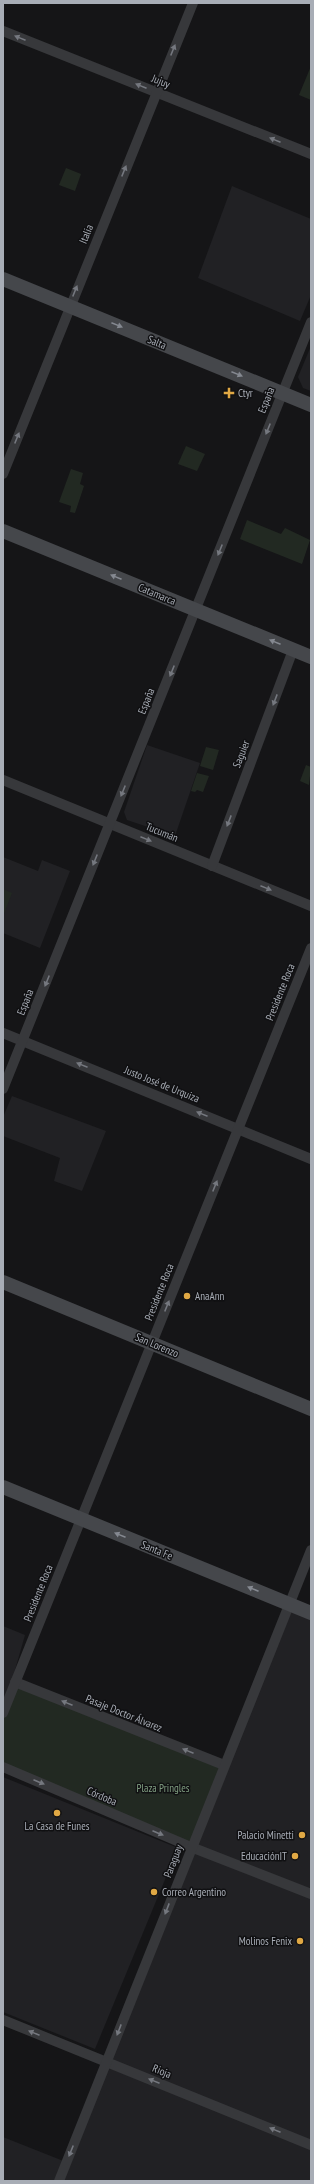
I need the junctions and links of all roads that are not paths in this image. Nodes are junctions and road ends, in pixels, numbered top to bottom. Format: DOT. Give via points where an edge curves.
graph roads {
  1 [pos="193,3"];
  2 [pos="3,31"];
  3 [pos="156,92"];
  4 [pos="311,154"];
  5 [pos="3,279"];
  6 [pos="70,306"];
  7 [pos="311,322"];
  8 [pos="282,393"];
  9 [pos="311,405"];
  10 [pos="3,474"];
  11 [pos="3,531"];
  12 [pos="196,610"];
  13 [pos="293,650"];
  14 [pos="311,657"];
  15 [pos="3,780"];
  16 [pos="110,824"];
  17 [pos="212,866"];
  18 [pos="311,906"];
  19 [pos="311,948"];
  20 [pos="3,1032"];
  21 [pos="23,1041"];
  22 [pos="3,1089"];
  23 [pos="238,1129"];
  24 [pos="311,1159"];
  25 [pos="3,1282"];
  26 [pos="152,1342"];
  27 [pos="311,1409"];
  28 [pos="3,1487"];
  29 [pos="81,1519"];
  30 [pos="311,1550"];
  31 [pos="289,1604"];
  32 [pos="311,1613"];
  33 [pos="15,1682"];
  34 [pos="3,1713"];
  35 [pos="224,1765"];
  36 [pos="3,1767"];
  37 [pos="191,1847"];
  38 [pos="311,1894"];
  39 [pos="3,2020"];
  40 [pos="107,2062"];
  41 [pos="311,2145"];
  42 [pos="59,2181"];
  3 -- 1 [label="street, Italia, one-way"];
  3 -- 2 [label="street, Jujuy, one-way"];
  4 -- 3 [label="street, Jujuy, one-way"];
  6 -- 3 [label="street, Italia, one-way"];
  5 -- 6 [label="main road, Salta"];
  6 -- 8 [label="main road, Salta, one-way"];
  10 -- 6 [label="street, Italia, one-way"];
  7 -- 8 [label="street, España"];
  8 -- 9 [label="main road, Salta"];
  8 -- 12 [label="street, España, one-way"];
  12 -- 11 [label="main road, Catamarca, one-way"];
  13 -- 12 [label="main road, Catamarca, one-way"];
  12 -- 16 [label="street, España, one-way"];
  13 -- 14 [label="main road, Catamarca"];
  13 -- 17 [label="street, Saguier, one-way"];
  15 -- 16 [label="street, Tucumán"];
  16 -- 17 [label="street, Tucumán, one-way"];
  16 -- 21 [label="street, España, one-way"];
  17 -- 18 [label="street, Tucumán, one-way"];
  19 -- 23 [label="street, Presidente Roca"];
  20 -- 21 [label="street, Justo José de Urquiza"];
  21 -- 22 [label="street, España"];
  23 -- 21 [label="street, Justo José de Urquiza, one-way"];
  23 -- 24 [label="street, Justo José de Urquiza"];
  26 -- 23 [label="street, Presidente Roca, one-way"];
  25 -- 26 [label="main road, San Lorenzo"];
  26 -- 27 [label="main road, San Lorenzo"];
  26 -- 29 [label="street, Presidente Roca"];
  28 -- 29 [label="main road, Santa Fe"];
  31 -- 29 [label="main road, Santa Fe, one-way"];
  29 -- 33 [label="street, Presidente Roca"];
  30 -- 31 [label="street, Paraguay"];
  31 -- 32 [label="main road, Santa Fe"];
  31 -- 35 [label="street, Paraguay"];
  33 -- 34 [label="street, Presidente Roca"];
  35 -- 33 [label="street, Pasaje Doctor Álvarez, one-way"];
  35 -- 37 [label="street, Paraguay"];
  36 -- 37 [label="street, Córdoba, one-way"];
  37 -- 38 [label="street, Córdoba"];
  37 -- 40 [label="street, Paraguay, one-way"];
  40 -- 39 [label="street, Rioja, one-way"];
  41 -- 40 [label="street, Rioja, one-way"];
  40 -- 42 [label="street, Paraguay, one-way"];
}
